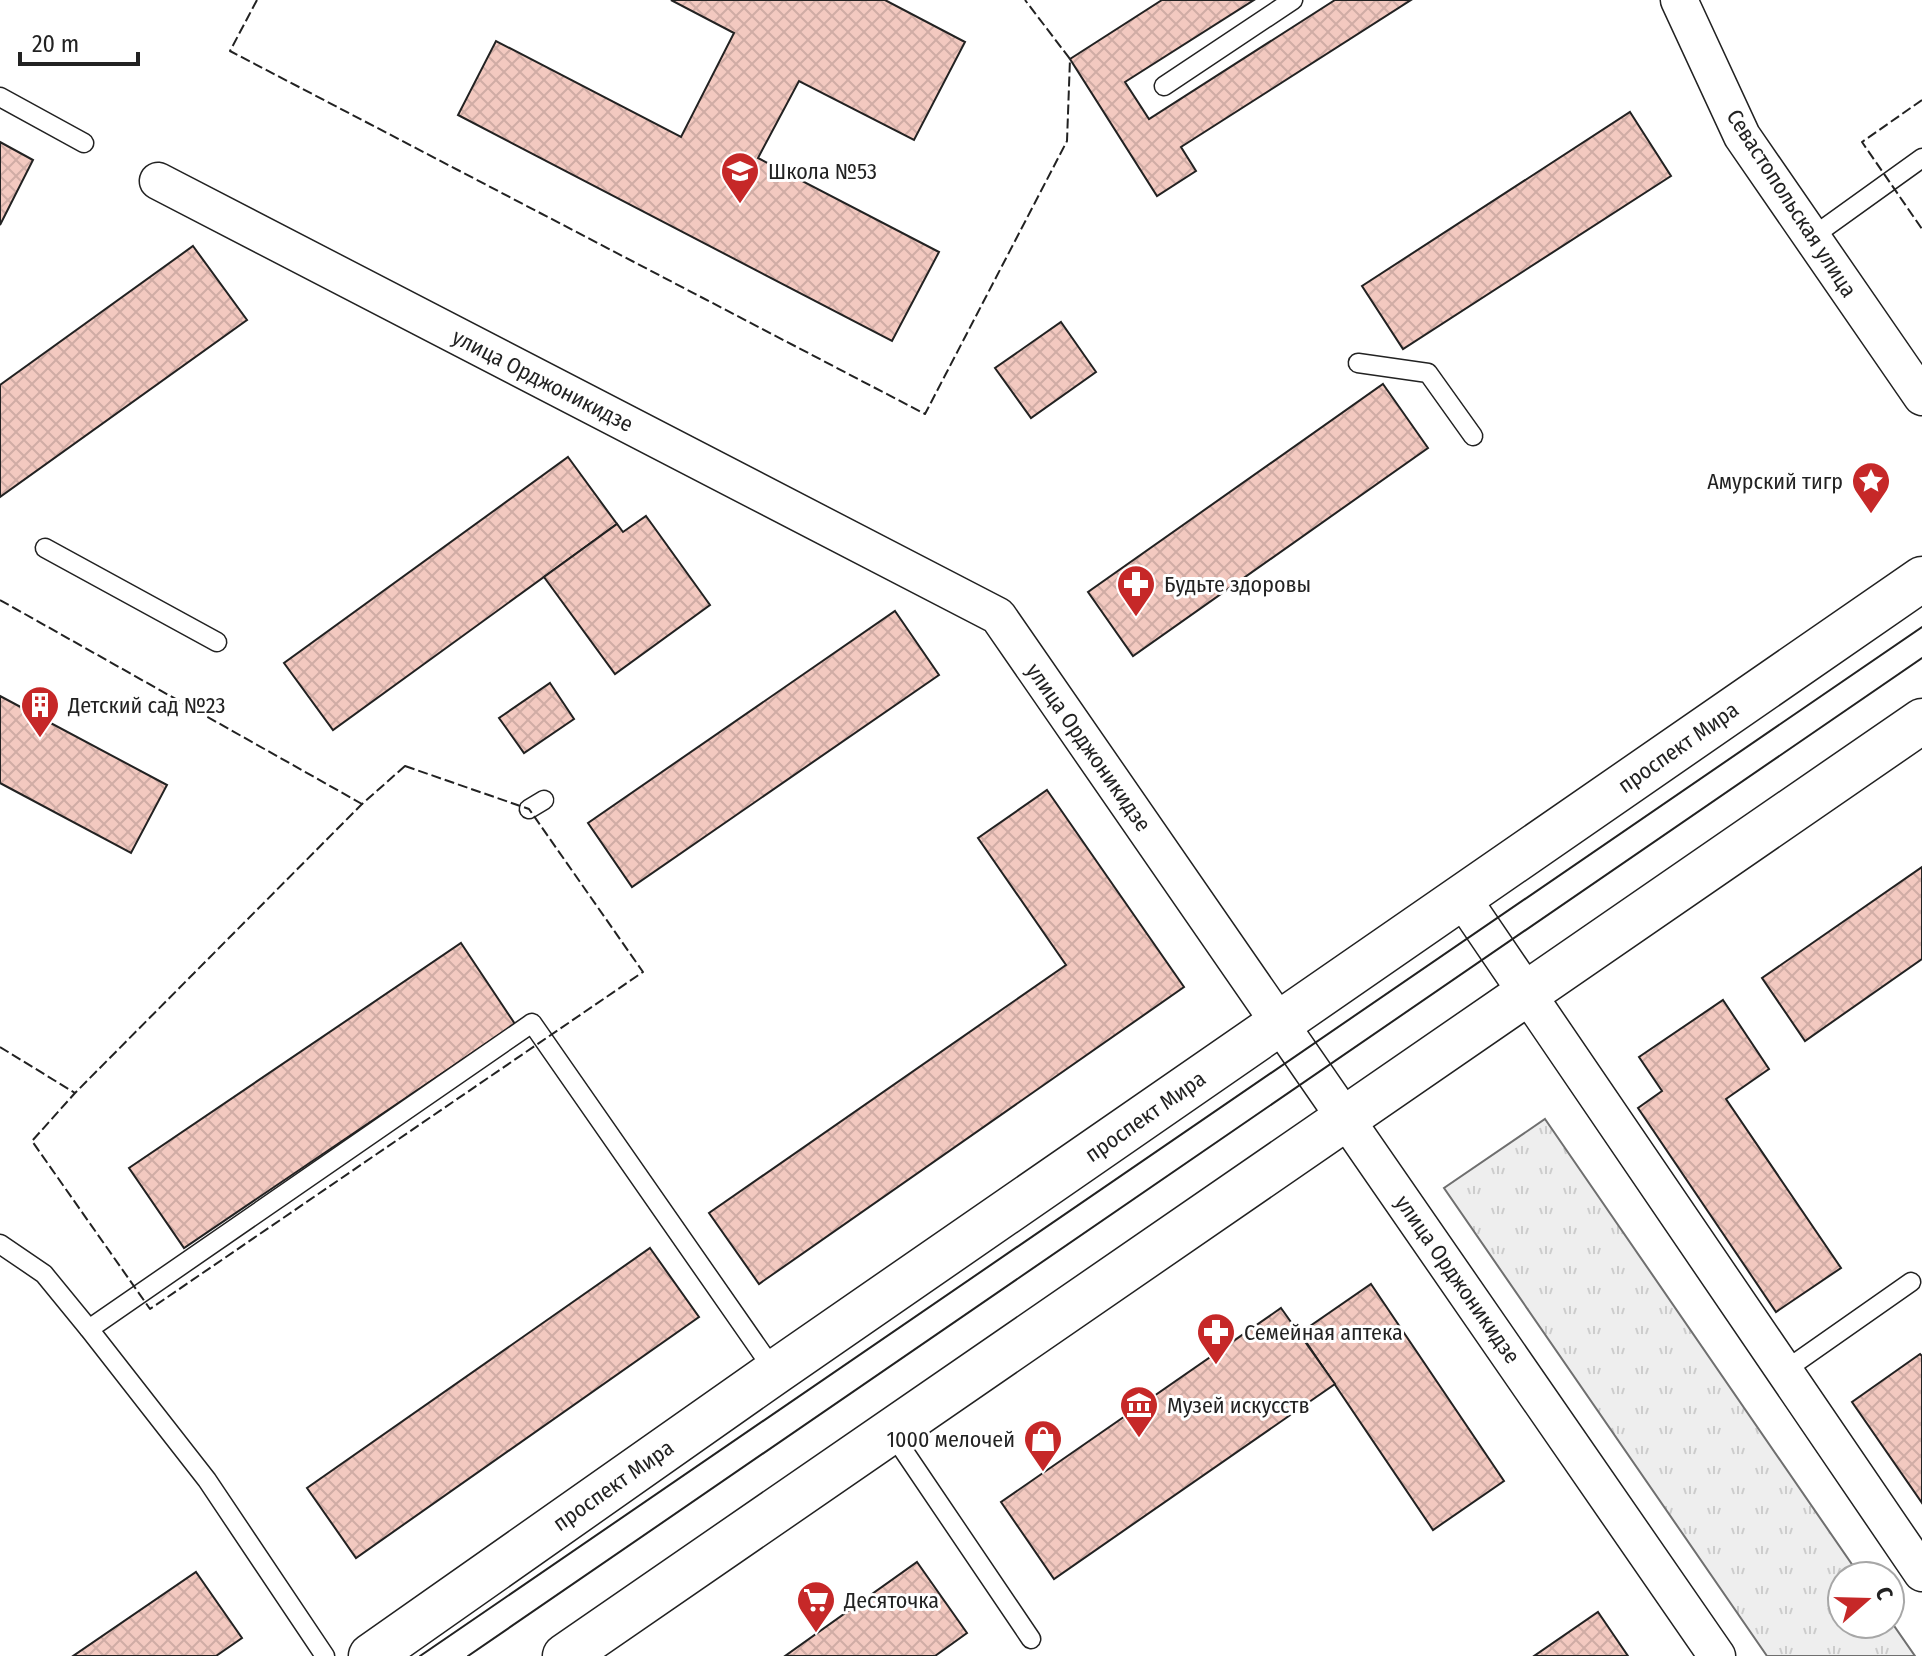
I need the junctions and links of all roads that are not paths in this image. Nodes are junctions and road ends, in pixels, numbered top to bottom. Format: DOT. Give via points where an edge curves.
graph roads {
  1 [pos="1293,0"];
  2 [pos="1679,0"];
  3 [pos="1164,86"];
  4 [pos="0,97"];
  5 [pos="84,143"];
  6 [pos="1922,158"];
  7 [pos="158,181"];
  8 [pos="1812,237"];
  9 [pos="1358,363"];
  10 [pos="1922,397"];
  11 [pos="1473,436"];
  12 [pos="45,548"];
  13 [pos="1922,579"];
  14 [pos="217,642"];
  15 [pos="1922,721"];
  16 [pos="1462,898"];
  17 [pos="1527,994"];
  18 [pos="1281,1023"];
  19 [pos="1347,1119"];
  20 [pos="0,1244"];
  21 [pos="1911,1282"];
  22 [pos="89,1329"];
  23 [pos="1784,1371"];
  24 [pos="775,1372"];
  25 [pos="891,1432"];
  26 [pos="1922,1573"];
  27 [pos="1031,1639"];
  28 [pos="325,1656"];
  29 [pos="371,1656"];
  30 [pos="565,1656"];
  31 [pos="1717,1656"];
  1 -- 3 [label="lane"];
  2 -- 8 [label="street, Севастопольская улица" via="1742,136"];
  4 -- 5 [label="lane"];
  6 -- 8 [label="lane"];
  7 -- 18 [label="street, улица Орджоникидзе" via="998,616"];
  8 -- 10 [label="street, Севастопольская улица"];
  9 -- 11 [label="lane" via="1428,373"];
  12 -- 14 [label="lane"];
  13 -- 16 [label="main road, проспект Мира"];
  15 -- 17 [label="main road"];
  16 -- 17 [label="street"];
  16 -- 18 [label="main road, проспект Мира"];
  17 -- 19 [label="main road"];
  17 -- 23 [label="street"];
  18 -- 19 [label="street, улица Орджоникидзе"];
  18 -- 24 [label="main road, проспект Мира"];
  19 -- 25 [label="main road"];
  19 -- 31 [label="street, улица Орджоникидзе"];
  20 -- 22 [label="lane" via="44,1274"];
  21 -- 23 [label="lane"];
  22 -- 24 [label="lane" via="532,1023"];
  22 -- 28 [label="lane" via="207,1480"];
  23 -- 26 [label="street"];
  24 -- 29 [label="main road, проспект Мира"];
  25 -- 27 [label="lane"];
  25 -- 30 [label="main road"];
}
